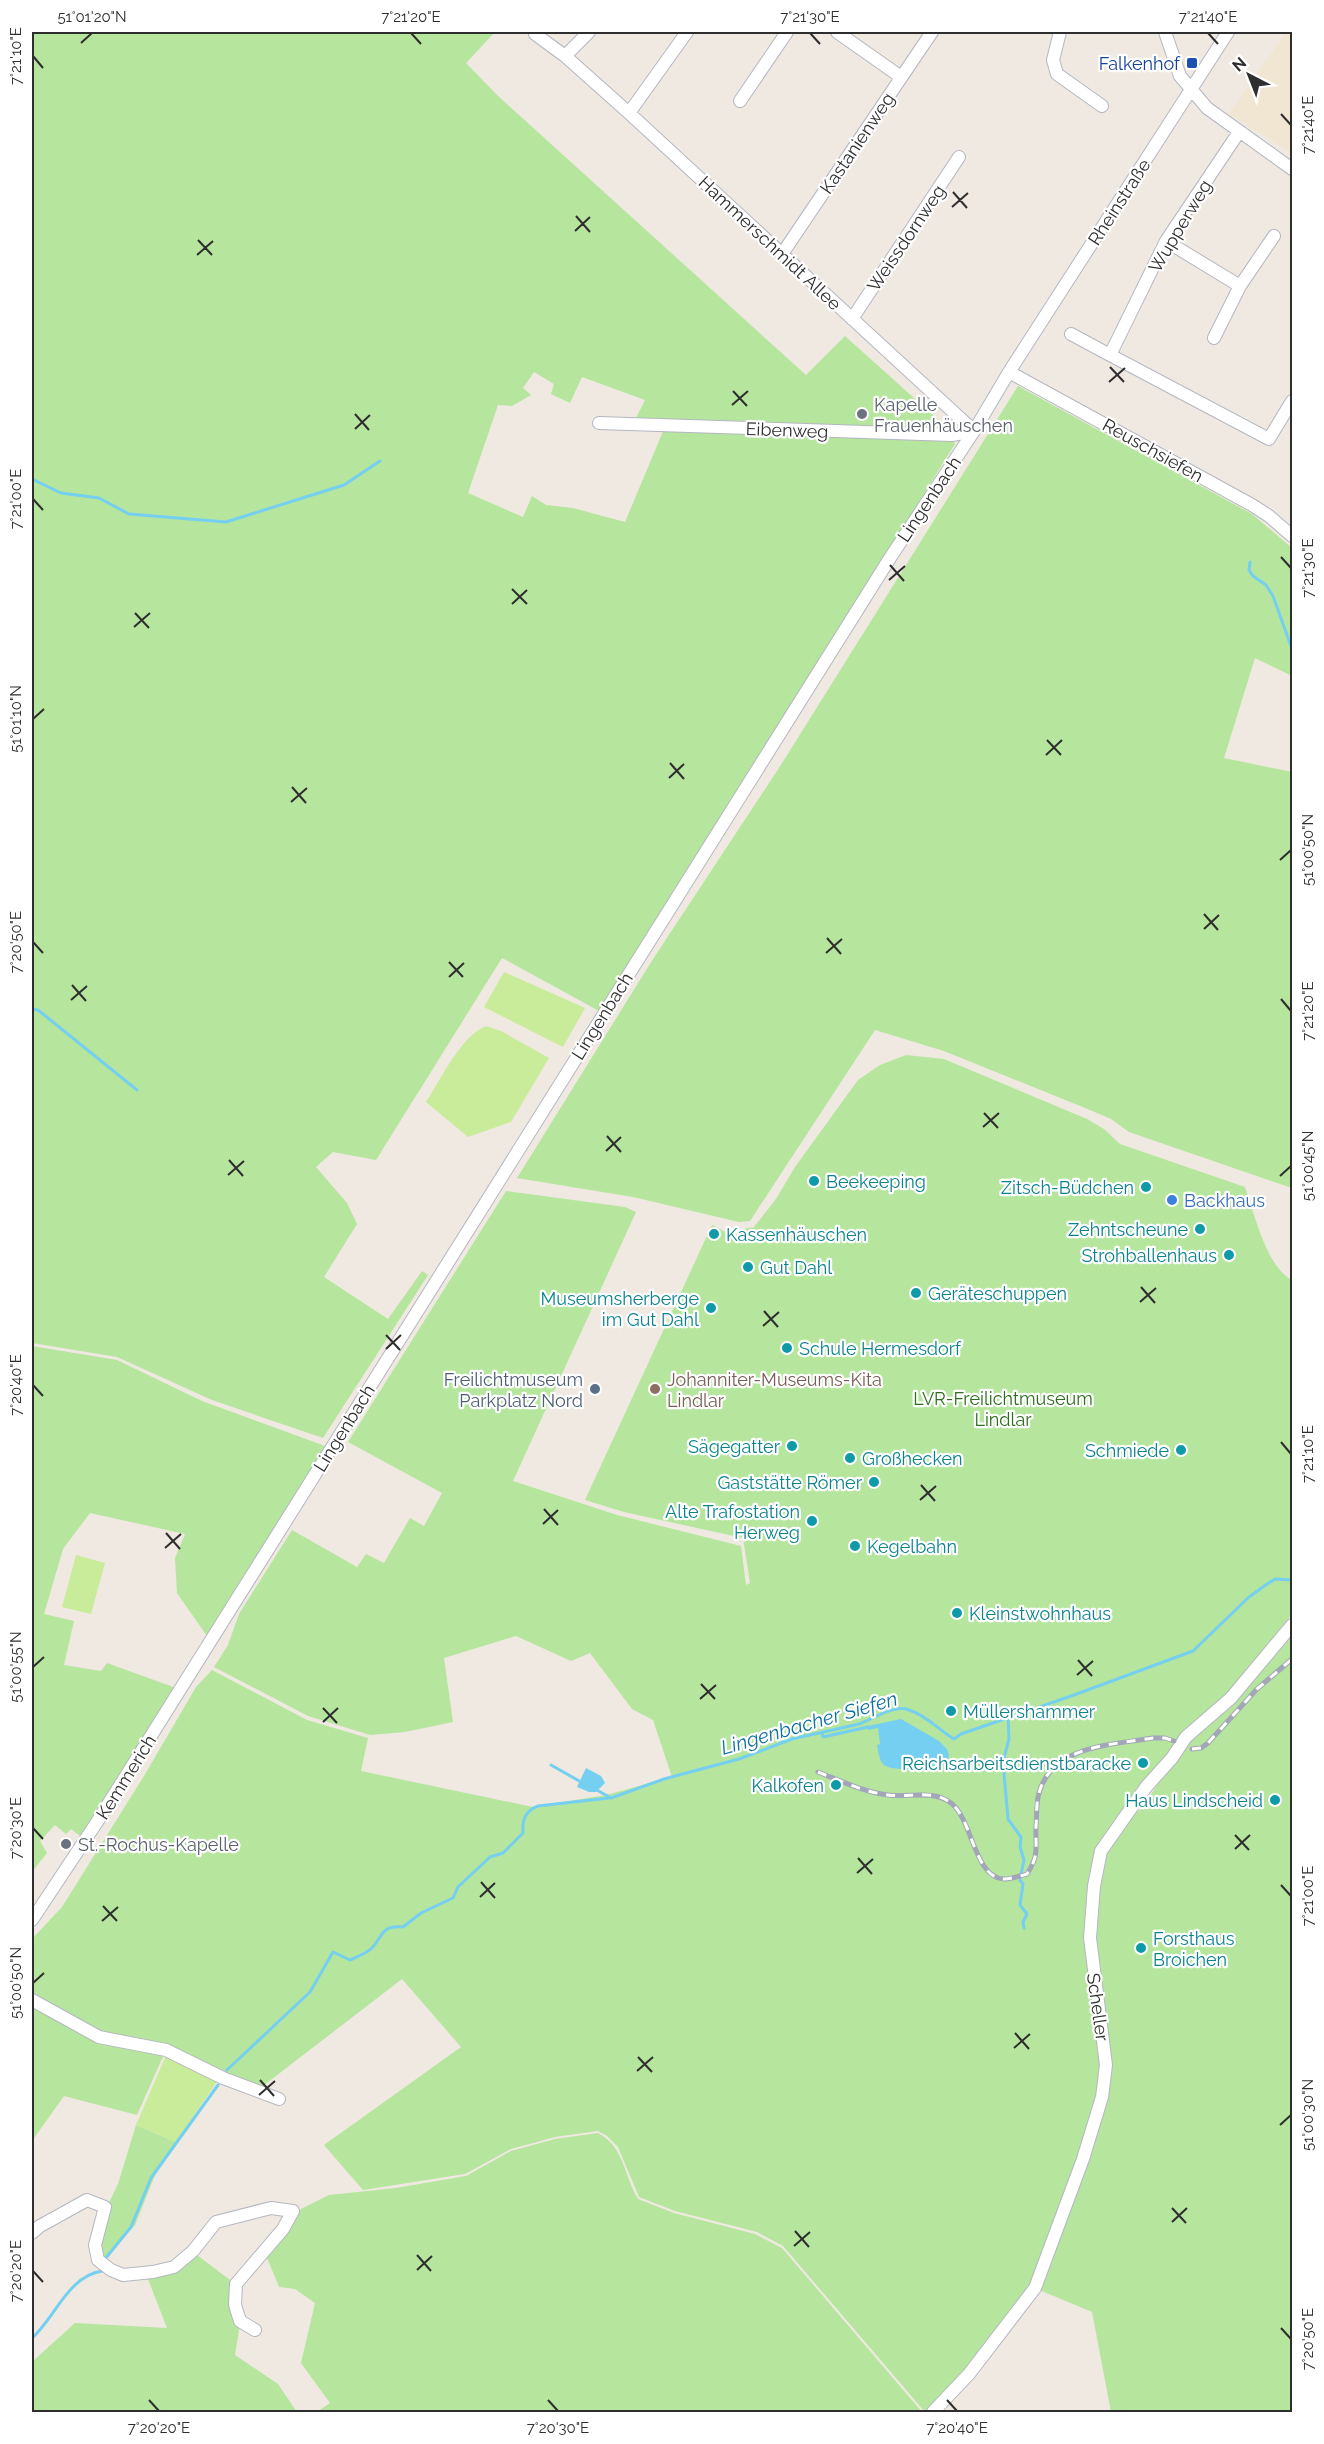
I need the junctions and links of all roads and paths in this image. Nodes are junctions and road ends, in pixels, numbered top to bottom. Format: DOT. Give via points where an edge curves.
graph roads {
  1 [pos="589,32"];
  2 [pos="687,32"];
  3 [pos="787,32"];
  4 [pos="837,32"];
  5 [pos="932,32"];
  6 [pos="1060,32"];
  7 [pos="1165,32"];
  8 [pos="1228,32"];
  9 [pos="535,34"];
  10 [pos="565,56"];
  11 [pos="901,77"];
  12 [pos="1192,89"];
  13 [pos="740,101"];
  14 [pos="1102,106"];
  15 [pos="629,113"];
  16 [pos="1239,132"];
  17 [pos="959,157"];
  18 [pos="1293,169"];
  19 [pos="1274,236"];
  20 [pos="1166,242"];
  21 [pos="782,254"];
  22 [pos="1240,286"];
  23 [pos="852,318"];
  24 [pos="1071,334"];
  25 [pos="1214,338"];
  26 [pos="1110,356"];
  27 [pos="1009,372"];
  28 [pos="1293,401"];
  29 [pos="599,423"];
  30 [pos="974,431"];
  31 [pos="1293,536"];
  32 [pos="1293,1625"];
  33 [pos="197,1662"];
  34 [pos="32,1920"];
  35 [pos="32,2000"];
  36 [pos="279,2099"];
  37 [pos="32,2233"];
  38 [pos="255,2330"];
  39 [pos="933,2412"];
  1 -- 10 [label="street"];
  2 -- 15 [label="street"];
  3 -- 13 [label="street"];
  4 -- 11 [label="street"];
  5 -- 11 [label="street, Kastanienweg"];
  6 -- 14 [label="street" via="1053,60 1057,74"];
  7 -- 12 [label="street" via="1180,76"];
  8 -- 12 [label="street, Rheinstraße"];
  9 -- 10 [label="street, Hammerschmidt Allee"];
  10 -- 15 [label="street, Hammerschmidt Allee"];
  11 -- 21 [label="street, Kastanienweg"];
  12 -- 16 [label="street" via="1208,108"];
  12 -- 27 [label="street, Rheinstraße"];
  15 -- 21 [label="street, Hammerschmidt Allee"];
  16 -- 18 [label="street"];
  16 -- 20 [label="street, Wupperweg"];
  17 -- 23 [label="street, Weissdornweg"];
  19 -- 22 [label="street"];
  20 -- 22 [label="street"];
  20 -- 26 [label="street, Wupperweg"];
  21 -- 23 [label="street, Hammerschmidt Allee"];
  22 -- 25 [label="street"];
  23 -- 30 [label="street, Hammerschmidt Allee"];
  24 -- 26 [label="street"];
  26 -- 28 [label="street" via="1269,439"];
  27 -- 30 [label="street, Lingenbach"];
  27 -- 31 [label="street, Reuschsiefen" via="1252,506"];
  29 -- 30 [label="street, Eibenweg" via="952,435"];
  30 -- 33 [label="street, Lingenbach" via="890,558"];
  32 -- 39 [label="street, Scheller" via="1231,1698 1186,1737 1101,1851 1090,1938 1106,2065 1102,2097 1035,2288 969,2374"];
  33 -- 34 [label="street, Kemmerich"];
  35 -- 36 [label="street" via="99,2037 166,2050 223,2078"];
  37 -- 38 [label="street" via="87,2200 105,2207 95,2245 98,2260 123,2275 174,2267 216,2222 271,2208 293,2211 283,2229 236,2284 235,2305 240,2321"];
}
